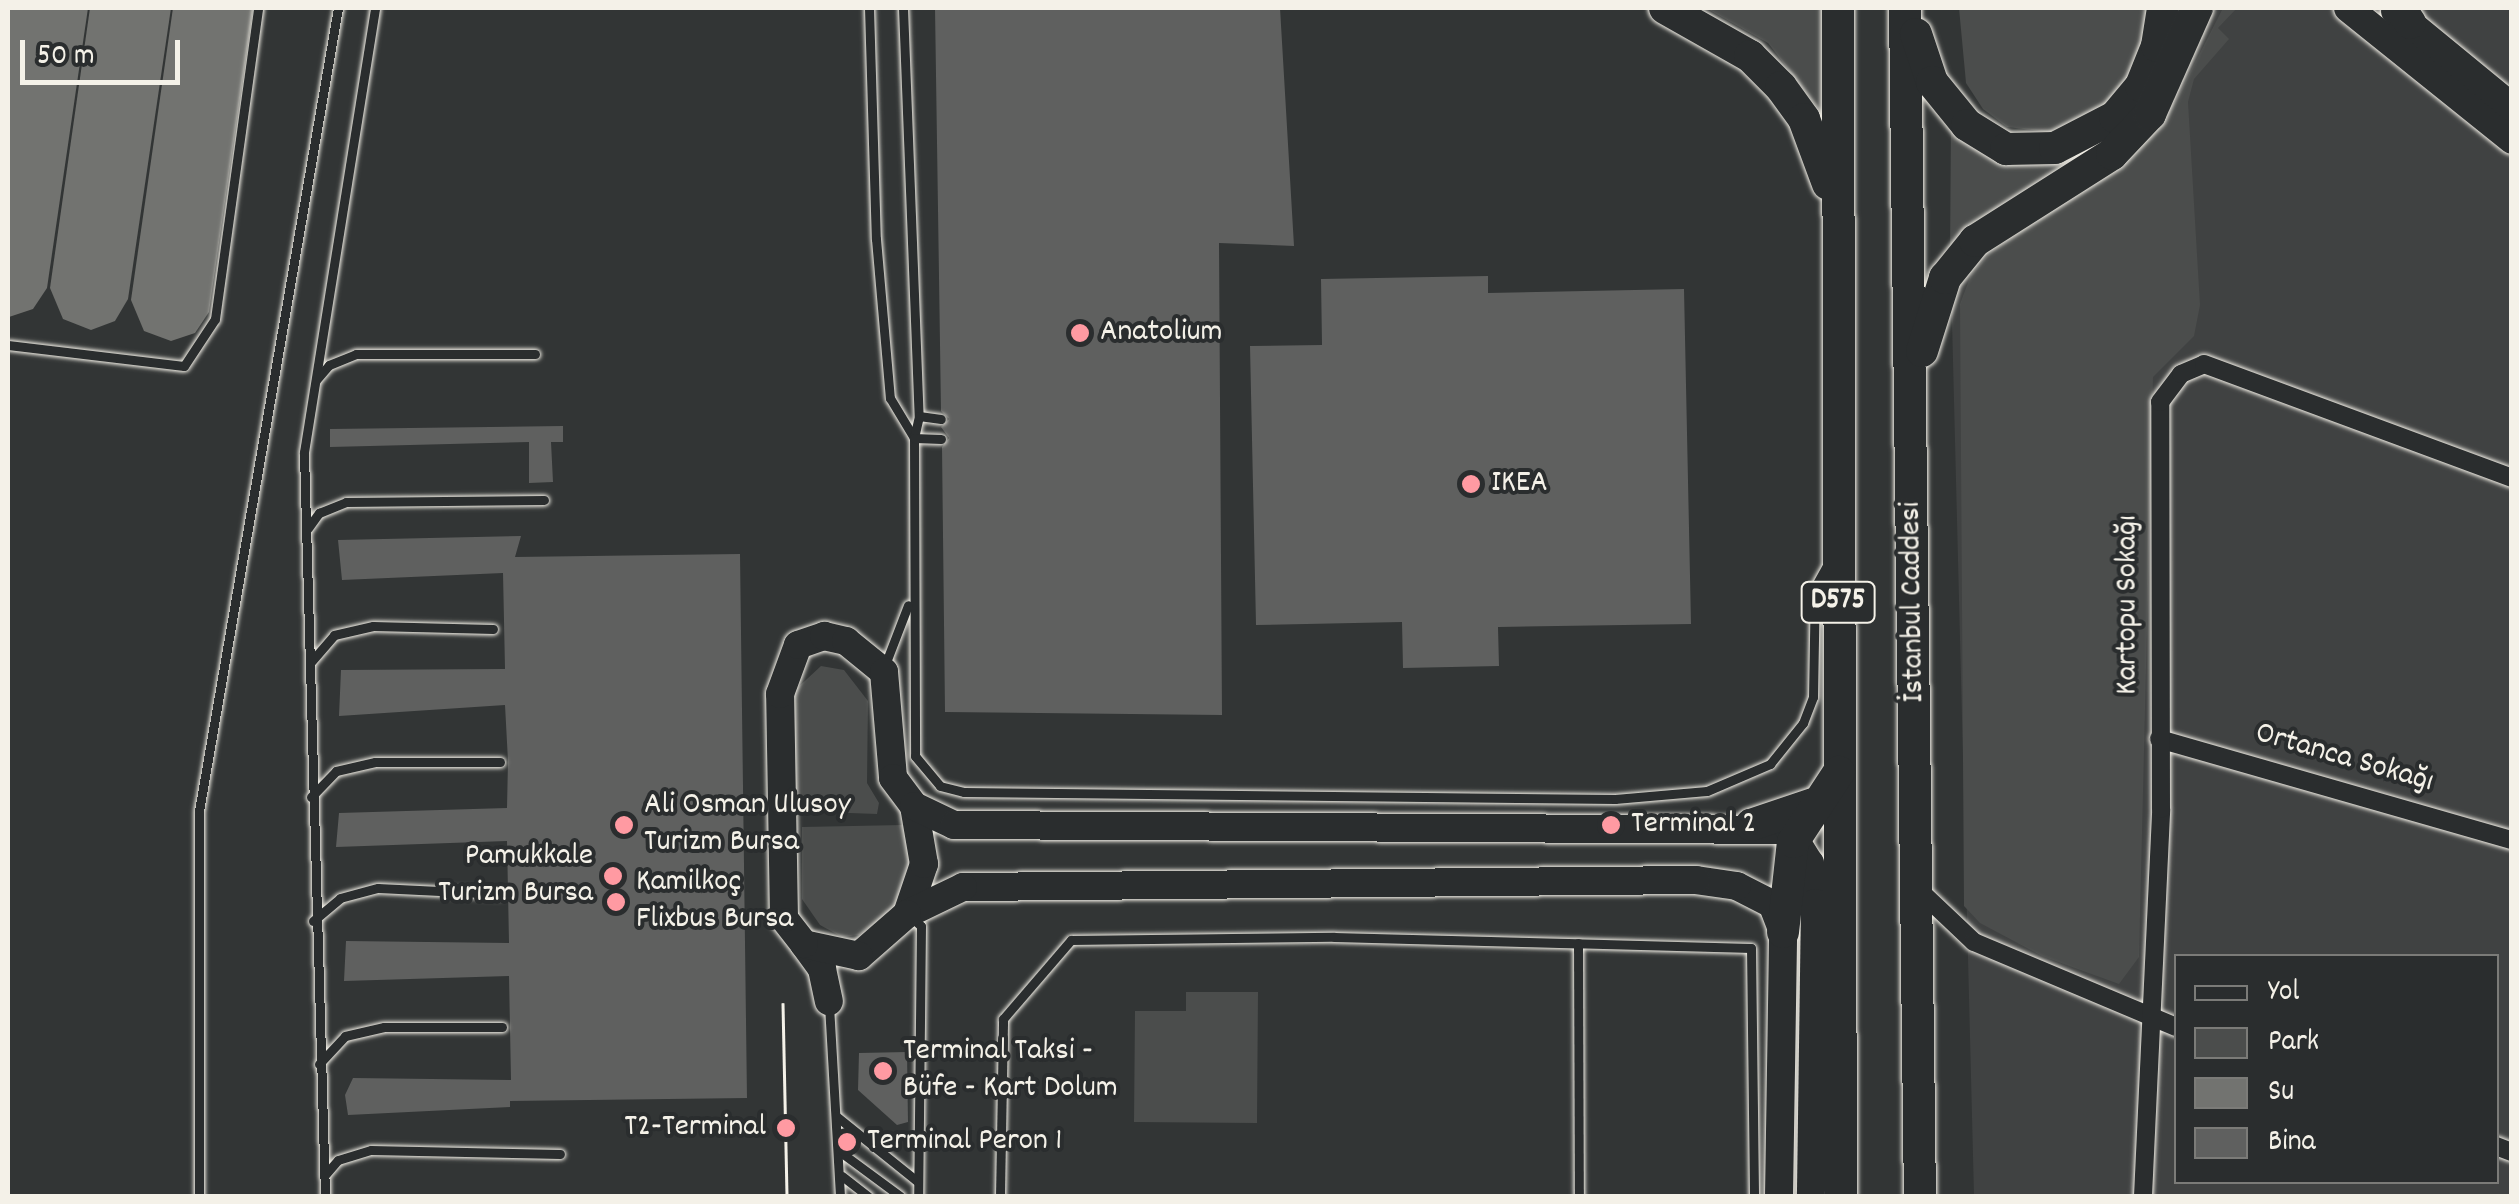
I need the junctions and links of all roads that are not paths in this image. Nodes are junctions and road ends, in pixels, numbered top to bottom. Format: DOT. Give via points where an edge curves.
graph roads {
  1 [pos="258,8"];
  2 [pos="338,8"];
  3 [pos="375,8"];
  4 [pos="870,8"];
  5 [pos="903,8"];
  6 [pos="1665,8"];
  7 [pos="1838,8"];
  8 [pos="1906,8"];
  9 [pos="2162,8"];
  10 [pos="2197,8"];
  11 [pos="2348,8"];
  12 [pos="2400,13"];
  13 [pos="2512,107"];
  14 [pos="2512,140"];
  15 [pos="1838,219"];
  16 [pos="8,345"];
  17 [pos="535,354"];
  18 [pos="314,382"];
  19 [pos="918,416"];
  20 [pos="941,419"];
  21 [pos="1910,420"];
  22 [pos="914,438"];
  23 [pos="942,439"];
  24 [pos="2512,478"];
  25 [pos="544,500"];
  26 [pos="306,530"];
  27 [pos="1838,550"];
  28 [pos="910,600"];
  29 [pos="493,629"];
  30 [pos="309,666"];
  31 [pos="884,672"];
  32 [pos="2159,738"];
  33 [pos="500,762"];
  34 [pos="1839,772"];
  35 [pos="311,797"];
  36 [pos="1813,804"];
  37 [pos="914,806"];
  38 [pos="1751,825"];
  39 [pos="1796,835"];
  40 [pos="2512,840"];
  41 [pos="1920,891"];
  42 [pos="501,894"];
  43 [pos="907,914"];
  44 [pos="313,921"];
  45 [pos="1782,932"];
  46 [pos="1578,943"];
  47 [pos="804,944"];
  48 [pos="859,956"];
  49 [pos="829,1001"];
  50 [pos="2152,1017"];
  51 [pos="2174,1026"];
  52 [pos="502,1027"];
  53 [pos="319,1064"];
  54 [pos="836,1116"];
  55 [pos="839,1151"];
  56 [pos="560,1154"];
  57 [pos="324,1176"];
  58 [pos="842,1176"];
  59 [pos="918,1182"];
  60 [pos="199,1196"];
  61 [pos="325,1196"];
  62 [pos="840,1196"];
  63 [pos="868,1196"];
  64 [pos="900,1196"];
  65 [pos="918,1196"];
  66 [pos="1000,1196"];
  67 [pos="1580,1196"];
  68 [pos="1754,1196"];
  69 [pos="1780,1196"];
  70 [pos="1811,1196"];
  71 [pos="1841,1196"];
  72 [pos="1920,1196"];
  73 [pos="2144,1196"];
  1 -- 16 [label="lane" via="215,319 184,366"];
  2 -- 60 [label="lane" via="199,812"];
  3 -- 18 [label="lane"];
  4 -- 22 [label="lane" via="876,239 890,398"];
  5 -- 19 [label="lane"];
  6 -- 15 [label="highway" via="1750,56 1781,86 1804,119"];
  7 -- 15 [label="highway, D575"];
  8 -- 9 [label="highway" via="1932,82 1967,124 2006,148 2055,148 2115,117 2141,86 2157,46"];
  8 -- 21 [label="highway, İstanbul Caddesi"];
  10 -- 21 [label="highway" via="2150,114 2112,154 1974,241 1946,278 1927,322"];
  11 -- 14 [label="main road"];
  12 -- 13 [label="main road"];
  15 -- 27 [label="highway, D575"];
  17 -- 18 [label="lane" via="356,354 328,365"];
  18 -- 26 [label="lane" via="304,452"];
  19 -- 20 [label="lane"];
  19 -- 22 [label="lane"];
  21 -- 41 [label="highway, İstanbul Caddesi"];
  22 -- 23 [label="lane"];
  22 -- 28 [label="lane"];
  24 -- 32 [label="street, Kartopu Sokağı" via="2204,364 2181,374 2160,402"];
  25 -- 26 [label="lane" via="346,502 319,513"];
  26 -- 30 [label="lane"];
  27 -- 28 [label="lane" via="1814,587 1813,697 1780,753 1747,778 1707,790 1615,798 964,792 940,786 915,756"];
  27 -- 34 [label="highway, D575"];
  28 -- 31 [label="lane"];
  29 -- 30 [label="lane" via="373,626 334,635"];
  30 -- 35 [label="lane"];
  31 -- 37 [label="main road" via="886,748 894,778"];
  31 -- 47 [label="main road" via="846,640 824,636 798,645 780,694 784,918"];
  32 -- 40 [label="street, Ortanca Sokağı"];
  32 -- 50 [label="street, Kartopu Sokağı"];
  33 -- 35 [label="lane" via="376,762 336,771"];
  34 -- 36 [label="highway"];
  34 -- 71 [label="highway, D575"];
  35 -- 44 [label="lane"];
  36 -- 38 [label="highway"];
  36 -- 39 [label="highway"];
  37 -- 38 [label="main road" via="954,825"];
  37 -- 43 [label="main road" via="924,864"];
  38 -- 39 [label="main road"];
  39 -- 45 [label="highway" via="1785,875"];
  39 -- 70 [label="main road" via="1810,863 1815,903"];
  41 -- 50 [label="street" via="1974,942"];
  41 -- 72 [label="highway, İstanbul Caddesi"];
  42 -- 44 [label="lane" via="378,888 340,898"];
  43 -- 45 [label="main road" via="964,888 1696,880 1738,886 1772,904"];
  43 -- 48 [label="main road"];
  43 -- 59 [label="lane" via="921,926"];
  44 -- 53 [label="lane"];
  45 -- 69 [label="main road"];
  46 -- 66 [label="lane" via="1072,940 1003,1019"];
  46 -- 67 [label="lane"];
  46 -- 68 [label="lane" via="1751,948"];
  47 -- 48 [label="main road"];
  47 -- 49 [label="main road" via="822,969"];
  48 -- 49 [label="main road" via="839,975"];
  49 -- 54 [label="lane"];
  50 -- 51 [label="street"];
  50 -- 73 [label="street, Kartopu Sokağı"];
  52 -- 53 [label="lane" via="384,1026 346,1036"];
  53 -- 57 [label="lane"];
  54 -- 55 [label="lane"];
  54 -- 59 [label="lane"];
  55 -- 58 [label="lane"];
  55 -- 64 [label="lane"];
  56 -- 57 [label="lane" via="371,1150 338,1160"];
  57 -- 61 [label="lane"];
  58 -- 62 [label="lane"];
  58 -- 63 [label="lane"];
  59 -- 65 [label="lane"];
}
